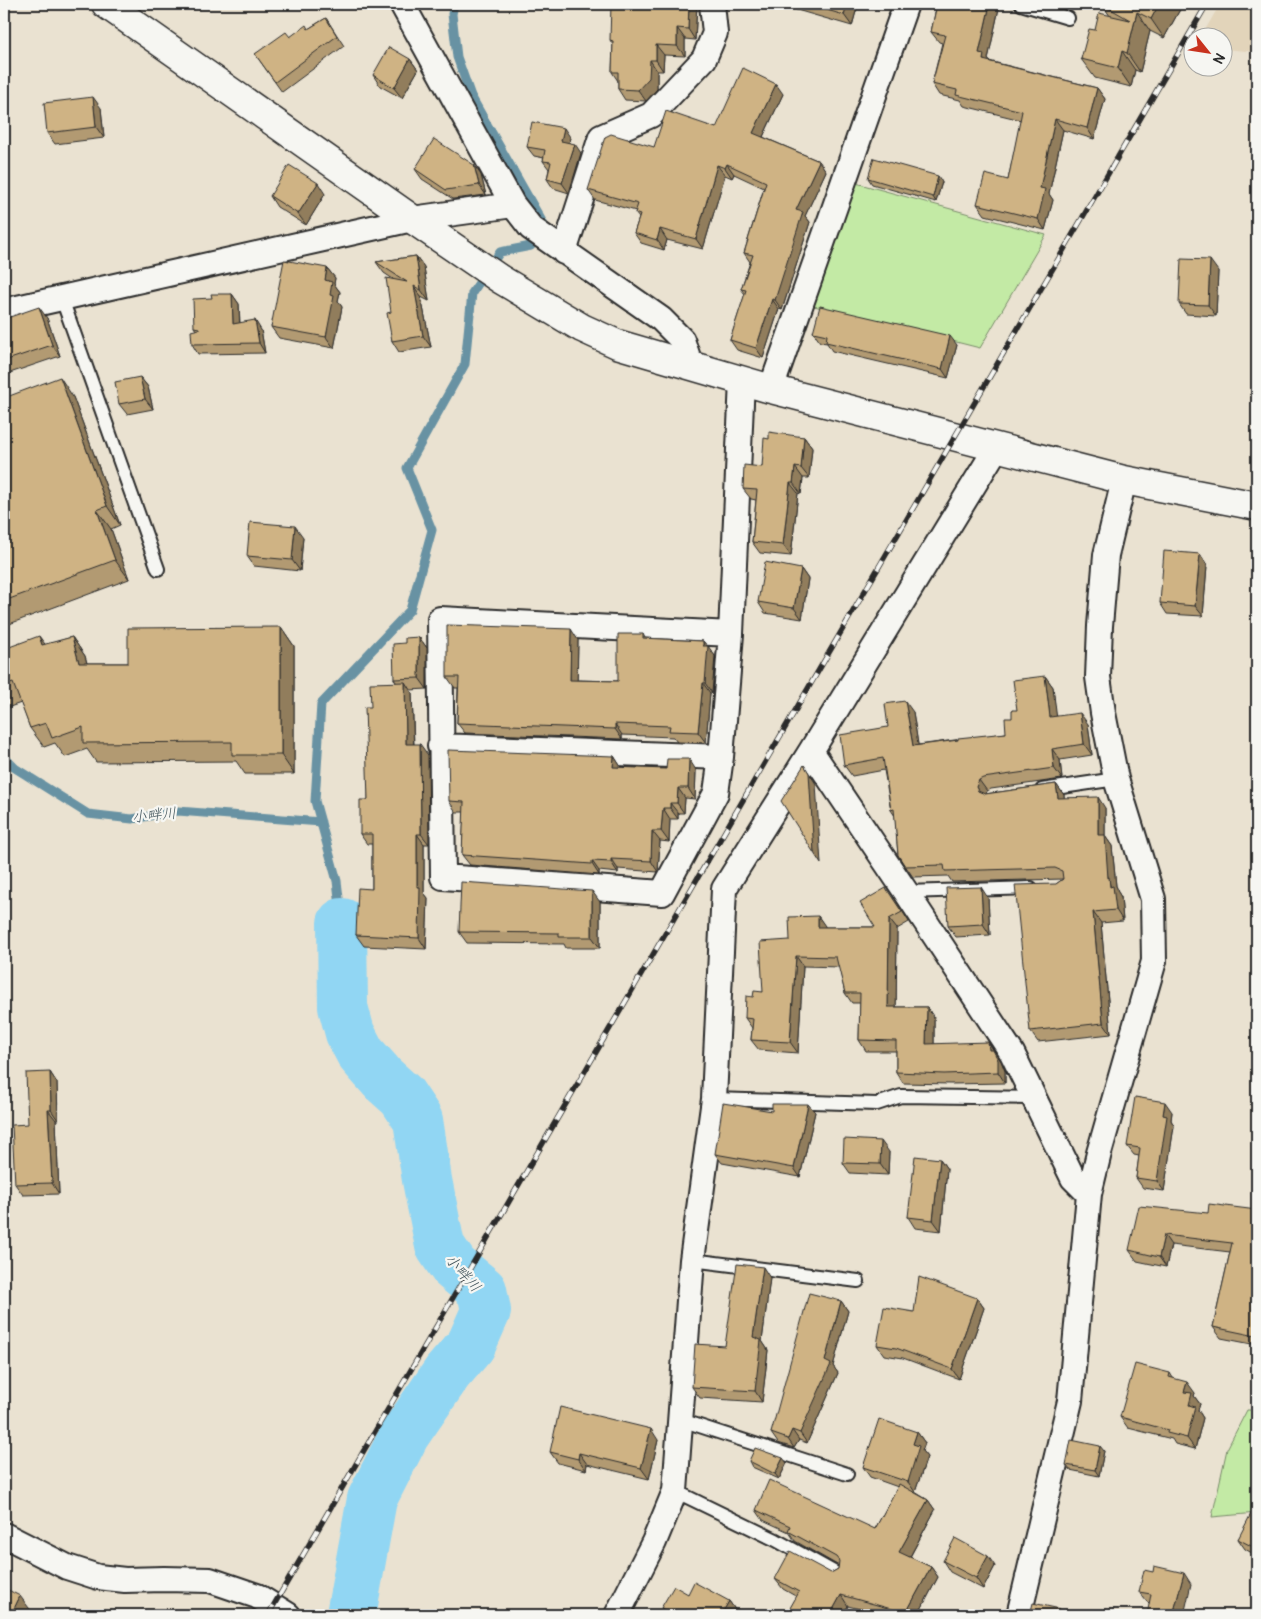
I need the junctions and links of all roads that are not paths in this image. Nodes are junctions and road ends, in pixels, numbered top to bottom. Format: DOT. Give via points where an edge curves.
graph roads {
  1 [pos="106,4"];
  2 [pos="402,4"];
  3 [pos="712,4"];
  4 [pos="906,4"];
  5 [pos="1021,4"];
  6 [pos="1068,18"];
  7 [pos="513,204"];
  8 [pos="412,219"];
  9 [pos="564,252"];
  10 [pos="62,298"];
  11 [pos="4,311"];
  12 [pos="692,366"];
  13 [pos="742,380"];
  14 [pos="771,389"];
  15 [pos="997,447"];
  16 [pos="1124,480"];
  17 [pos="1257,506"];
  18 [pos="158,569"];
  19 [pos="731,634"];
  20 [pos="440,746"];
  21 [pos="811,751"];
  22 [pos="721,757"];
  23 [pos="1116,779"];
  24 [pos="1030,791"];
  25 [pos="1043,888"];
  26 [pos="906,892"];
  27 [pos="1033,1098"];
  28 [pos="714,1099"];
  29 [pos="1089,1194"];
  30 [pos="692,1260"];
  31 [pos="858,1281"];
  32 [pos="681,1420"];
  33 [pos="847,1474"];
  34 [pos="675,1491"];
  35 [pos="4,1535"];
  36 [pos="839,1575"];
  37 [pos="288,1615"];
  38 [pos="617,1615"];
  39 [pos="1019,1615"];
  1 -- 8 [label="street"];
  2 -- 7 [label="street"];
  3 -- 9 [label="street" via="715,33 704,59 651,115 601,137"];
  4 -- 14 [label="street"];
  5 -- 6 [label="lane"];
  7 -- 8 [label="street"];
  7 -- 9 [label="street" via="538,233"];
  8 -- 10 [label="street"];
  8 -- 12 [label="street" via="500,279 582,328 617,344"];
  9 -- 12 [label="street" via="660,319 682,340"];
  10 -- 11 [label="street"];
  10 -- 18 [label="lane"];
  12 -- 13 [label="street"];
  13 -- 14 [label="street"];
  13 -- 19 [label="street"];
  14 -- 15 [label="street"];
  15 -- 16 [label="street"];
  15 -- 21 [label="street"];
  16 -- 17 [label="street"];
  16 -- 23 [label="street" via="1106,555 1098,677"];
  19 -- 20 [label="street" via="440,619"];
  19 -- 22 [label="street"];
  20 -- 22 [label="street"];
  20 -- 22 [label="street" via="443,877 662,893 716,793"];
  21 -- 26 [label="street"];
  21 -- 28 [label="street" via="724,889"];
  23 -- 24 [label="lane"];
  23 -- 29 [label="street" via="1153,899 1154,961"];
  25 -- 26 [label="lane"];
  26 -- 27 [label="street" via="1012,1053"];
  27 -- 28 [label="lane" via="901,1096 877,1104"];
  27 -- 29 [label="street" via="1073,1178"];
  28 -- 30 [label="street"];
  29 -- 39 [label="street" via="1070,1401"];
  30 -- 31 [label="lane"];
  30 -- 32 [label="street"];
  32 -- 33 [label="lane"];
  32 -- 34 [label="street"];
  34 -- 36 [label="lane"];
  34 -- 38 [label="street" via="654,1542"];
  35 -- 37 [label="street" via="67,1567 98,1577 210,1580 257,1596"];
}
